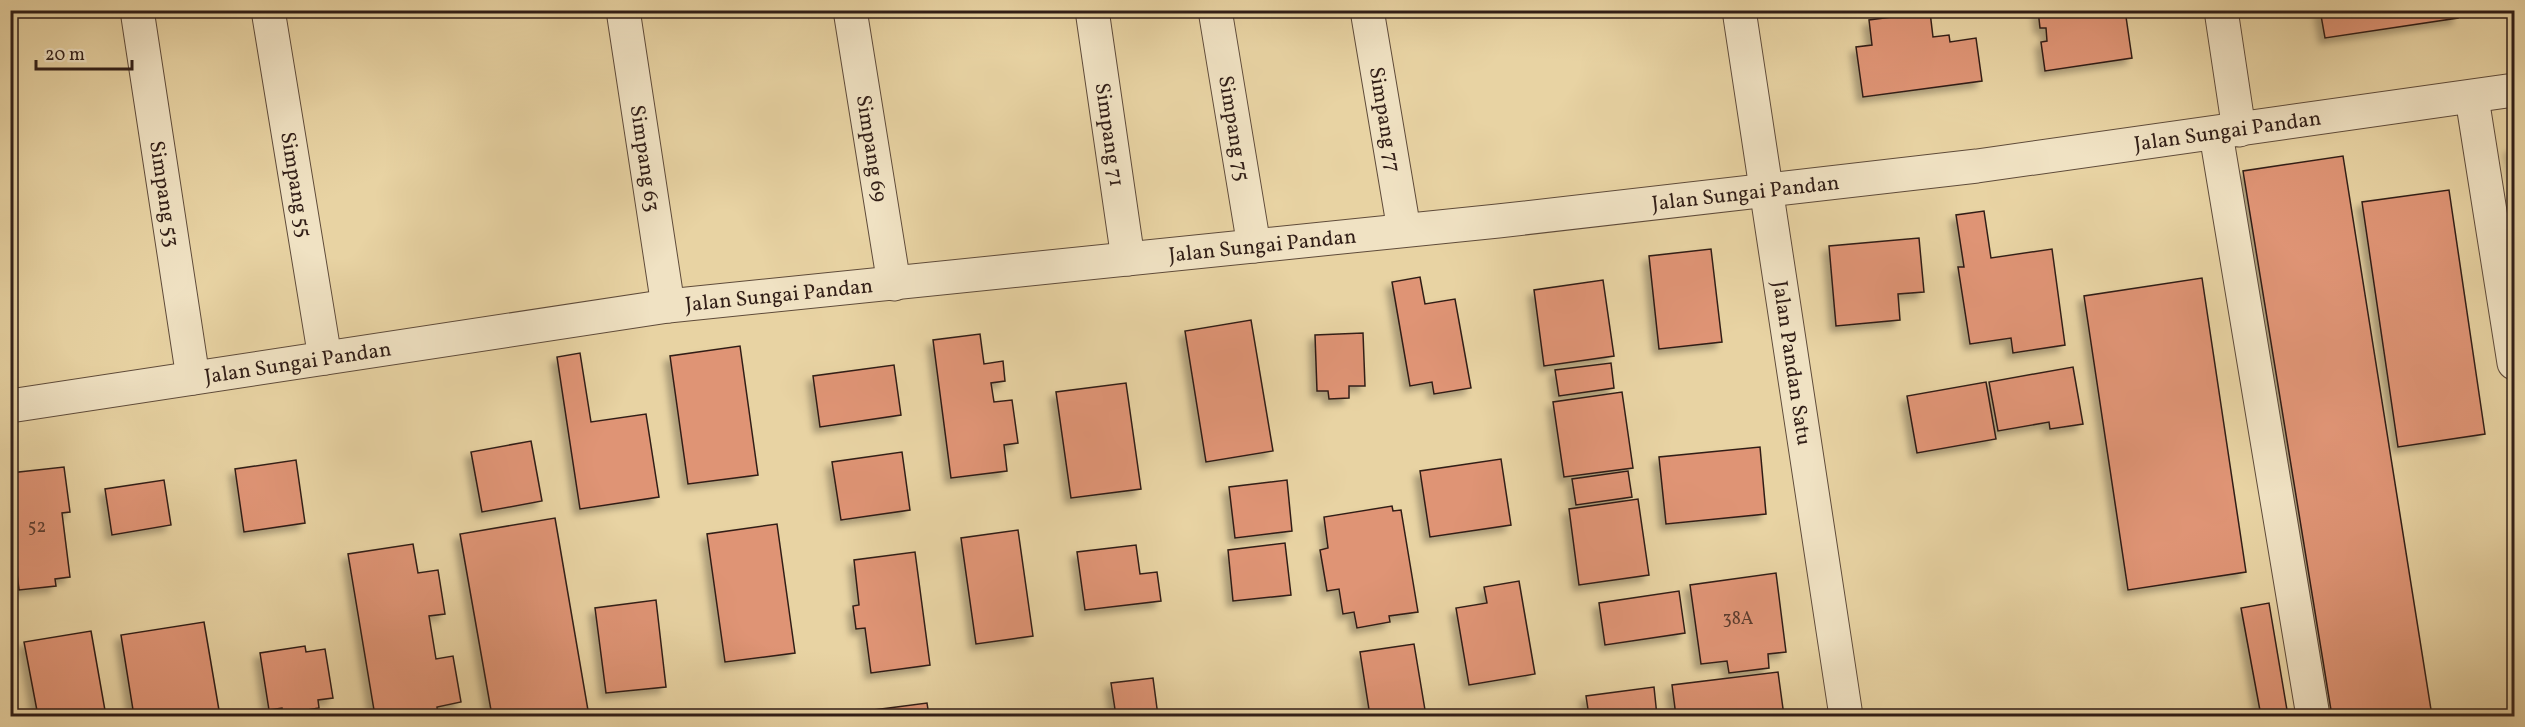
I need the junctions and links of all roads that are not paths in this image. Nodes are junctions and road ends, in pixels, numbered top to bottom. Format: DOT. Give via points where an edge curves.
graph roads {
  1 [pos="137,10"];
  2 [pos="268,10"];
  3 [pos="622,10"];
  4 [pos="850,10"];
  5 [pos="1092,10"];
  6 [pos="1215,10"];
  7 [pos="1367,10"];
  8 [pos="1739,10"];
  9 [pos="2221,10"];
  10 [pos="2514,90"];
  11 [pos="2472,98"];
  12 [pos="2228,132"];
  13 [pos="1768,190"];
  14 [pos="1404,230"];
  15 [pos="1254,246"];
  16 [pos="1128,259"];
  17 [pos="894,284"];
  18 [pos="668,306"];
  19 [pos="325,358"];
  20 [pos="2514,363"];
  21 [pos="193,378"];
  22 [pos="10,406"];
  23 [pos="1846,717"];
  24 [pos="2313,717"];
  1 -- 21 [label="street, Simpang 53"];
  2 -- 19 [label="street, Simpang 55"];
  3 -- 18 [label="street, Simpang 63"];
  4 -- 17 [label="street, Simpang 69"];
  5 -- 16 [label="street, Simpang 71"];
  6 -- 15 [label="street, Simpang 75"];
  7 -- 14 [label="street, Simpang 77"];
  8 -- 13 [label="street, Jalan Pandan Satu"];
  9 -- 12 [label="street"];
  10 -- 11 [label="street, Jalan Sungai Pandan"];
  11 -- 12 [label="street, Jalan Sungai Pandan"];
  11 -- 20 [label="street"];
  12 -- 13 [label="street, Jalan Sungai Pandan"];
  12 -- 24 [label="street"];
  13 -- 14 [label="street, Jalan Sungai Pandan"];
  13 -- 23 [label="street, Jalan Pandan Satu"];
  14 -- 15 [label="street, Jalan Sungai Pandan"];
  15 -- 16 [label="street, Jalan Sungai Pandan"];
  16 -- 17 [label="street, Jalan Sungai Pandan"];
  17 -- 18 [label="street, Jalan Sungai Pandan"];
  18 -- 19 [label="street, Jalan Sungai Pandan"];
  19 -- 21 [label="street, Jalan Sungai Pandan"];
  21 -- 22 [label="street, Jalan Sungai Pandan"];
}
